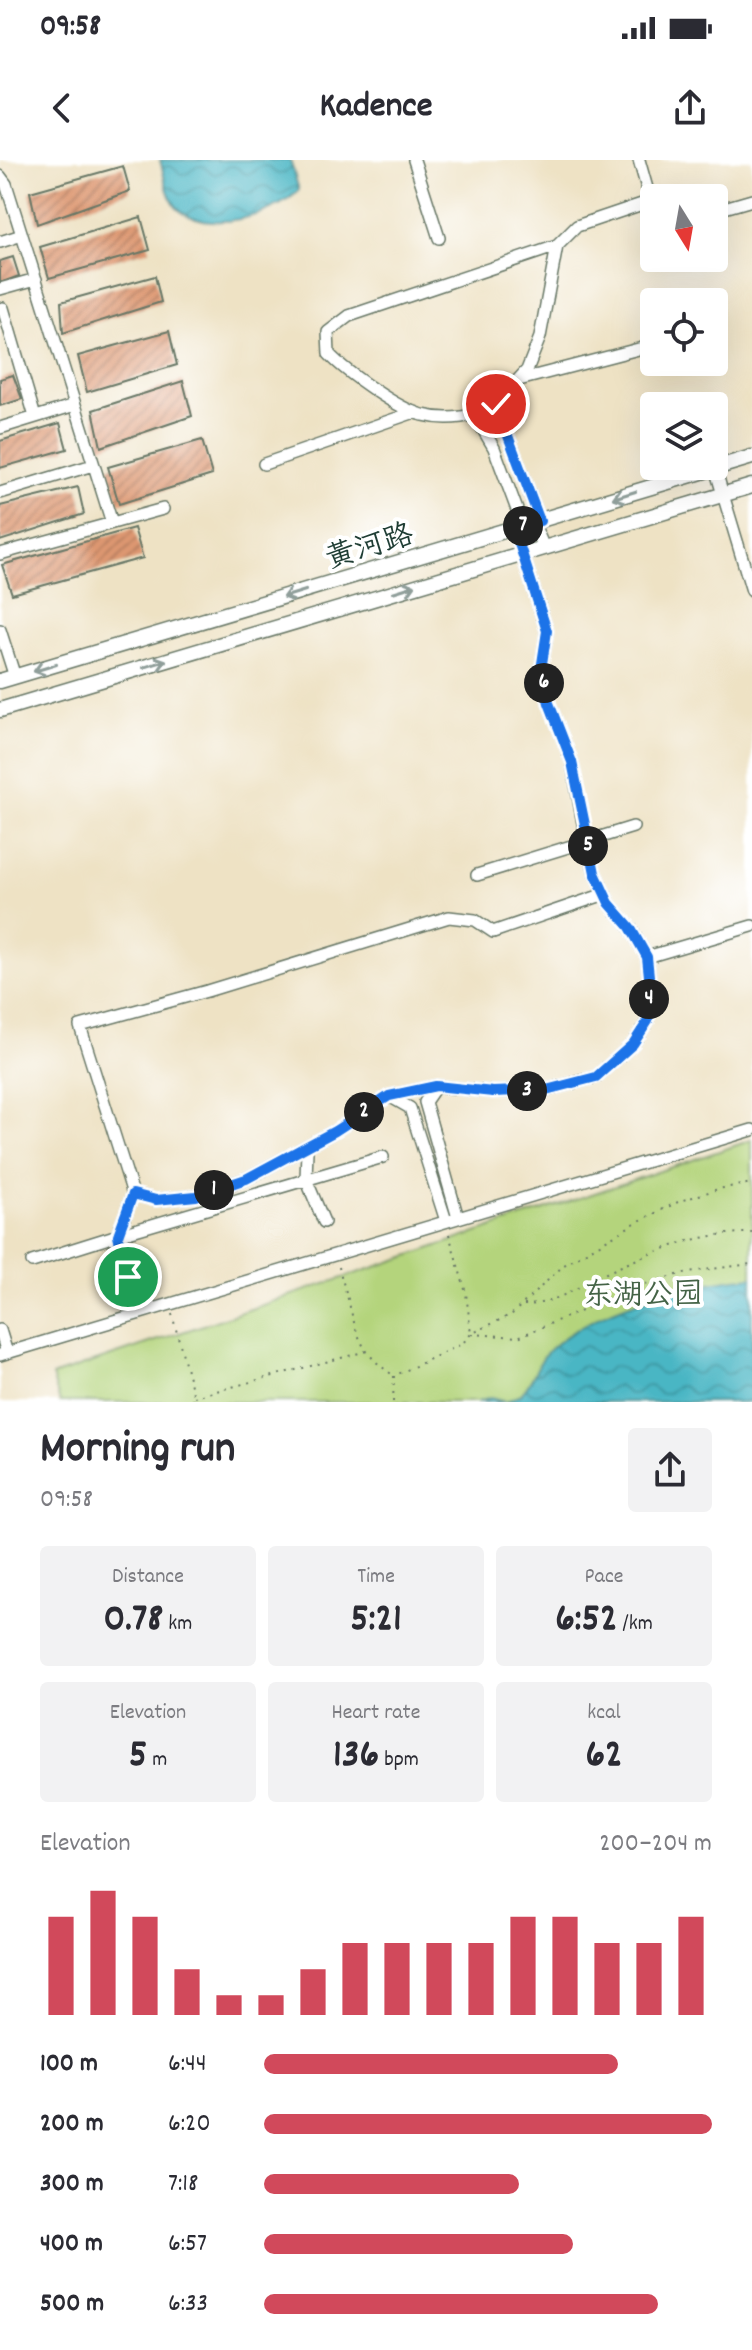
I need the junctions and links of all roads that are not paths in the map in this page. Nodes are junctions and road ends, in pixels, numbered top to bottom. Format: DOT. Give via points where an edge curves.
graph roads {
  1 [pos="414,160"];
  2 [pos="639,160"];
  3 [pos="0,176"];
  4 [pos="646,184"];
  5 [pos="752,200"];
  6 [pos="728,207"];
  7 [pos="640,210"];
  8 [pos="22,235"];
  9 [pos="439,238"];
  10 [pos="0,242"];
  11 [pos="557,246"];
  12 [pos="36,279"];
  13 [pos="0,289"];
  14 [pos="1,304"];
  15 [pos="640,349"];
  16 [pos="517,381"];
  17 [pos="496,404"];
  18 [pos="75,405"];
  19 [pos="415,412"];
  20 [pos="474,414"];
  21 [pos="35,417"];
  22 [pos="0,428"];
  23 [pos="752,457"];
  24 [pos="264,464"];
  25 [pos="728,464"];
  26 [pos="93,465"];
  27 [pos="675,480"];
  28 [pos="719,480"];
  29 [pos="752,486"];
  30 [pos="0,493"];
  31 [pos="723,495"];
  32 [pos="163,509"];
  33 [pos="112,523"];
  34 [pos="528,524"];
  35 [pos="544,548"];
  36 [pos="0,554"];
  37 [pos="522,554"];
  38 [pos="752,591"];
  39 [pos="0,630"];
  40 [pos="7,679"];
  41 [pos="0,710"];
  42 [pos="633,827"];
  43 [pos="587,841"];
  44 [pos="477,875"];
  45 [pos="605,894"];
  46 [pos="752,926"];
  47 [pos="647,957"];
  48 [pos="436,1086"];
  49 [pos="389,1096"];
  50 [pos="752,1130"];
  51 [pos="307,1151"];
  52 [pos="383,1157"];
  53 [pos="306,1179"];
  54 [pos="133,1194"];
  55 [pos="452,1220"];
  56 [pos="324,1222"];
  57 [pos="118,1235"];
  58 [pos="32,1262"];
  59 [pos="128,1277"];
  60 [pos="0,1330"];
  61 [pos="3,1354"];
  1 -- 9 [label="street"];
  2 -- 4 [label="street"];
  3 -- 8 [label="street"];
  5 -- 6 [label="street"];
  7 -- 11 [label="street" via="577,226"];
  8 -- 10 [label="street"];
  8 -- 12 [label="street"];
  11 -- 16 [label="street" via="540,337"];
  11 -- 19 [label="street" via="349,316 328,332 329,354 340,366"];
  12 -- 13 [label="street"];
  12 -- 18 [label="street"];
  14 -- 21 [label="street"];
  15 -- 16 [label="street"];
  16 -- 17 [label="street"];
  17 -- 20 [label="street"];
  17 -- 34 [label="street"];
  18 -- 21 [label="street"];
  18 -- 26 [label="street"];
  19 -- 20 [label="street"];
  19 -- 24 [label="street"];
  20 -- 34 [label="street"];
  21 -- 22 [label="street"];
  23 -- 25 [label="main road, 黄河路"];
  26 -- 30 [label="street"];
  26 -- 33 [label="street"];
  27 -- 34 [label="main road, 黄河路, one-way"];
  28 -- 31 [label="street"];
  29 -- 31 [label="main road, 黄河路"];
  31 -- 35 [label="main road, 黄河路"];
  31 -- 38 [label="street"];
  32 -- 33 [label="street"];
  33 -- 36 [label="street"];
  34 -- 35 [label="street"];
  34 -- 37 [label="street"];
  34 -- 40 [label="main road, 黄河路, one-way"];
  35 -- 37 [label="main road, 黄河路"];
  41 -- 37 [label="main road, 黄河路, one-way"];
  37 -- 43 [label="street" via="547,631 541,670 572,762"];
  39 -- 40 [label="street"];
  42 -- 43 [label="street"];
  43 -- 44 [label="street"];
  43 -- 45 [label="street"];
  45 -- 47 [label="street"];
  45 -- 54 [label="street" via="493,932 475,920 449,917 80,1026"];
  46 -- 47 [label="street"];
  47 -- 48 [label="street" via="648,1021 633,1044 596,1077 546,1090"];
  48 -- 49 [label="street"];
  48 -- 55 [label="street" via="425,1102"];
  49 -- 54 [label="street" via="246,1179 196,1196 156,1200"];
  49 -- 55 [label="street" via="410,1108"];
  50 -- 55 [label="street"];
  51 -- 53 [label="street"];
  52 -- 53 [label="street"];
  53 -- 56 [label="street"];
  53 -- 57 [label="street"];
  54 -- 57 [label="street"];
  55 -- 61 [label="street"];
  57 -- 58 [label="street"];
  57 -- 59 [label="street"];
  60 -- 61 [label="street"];
}
